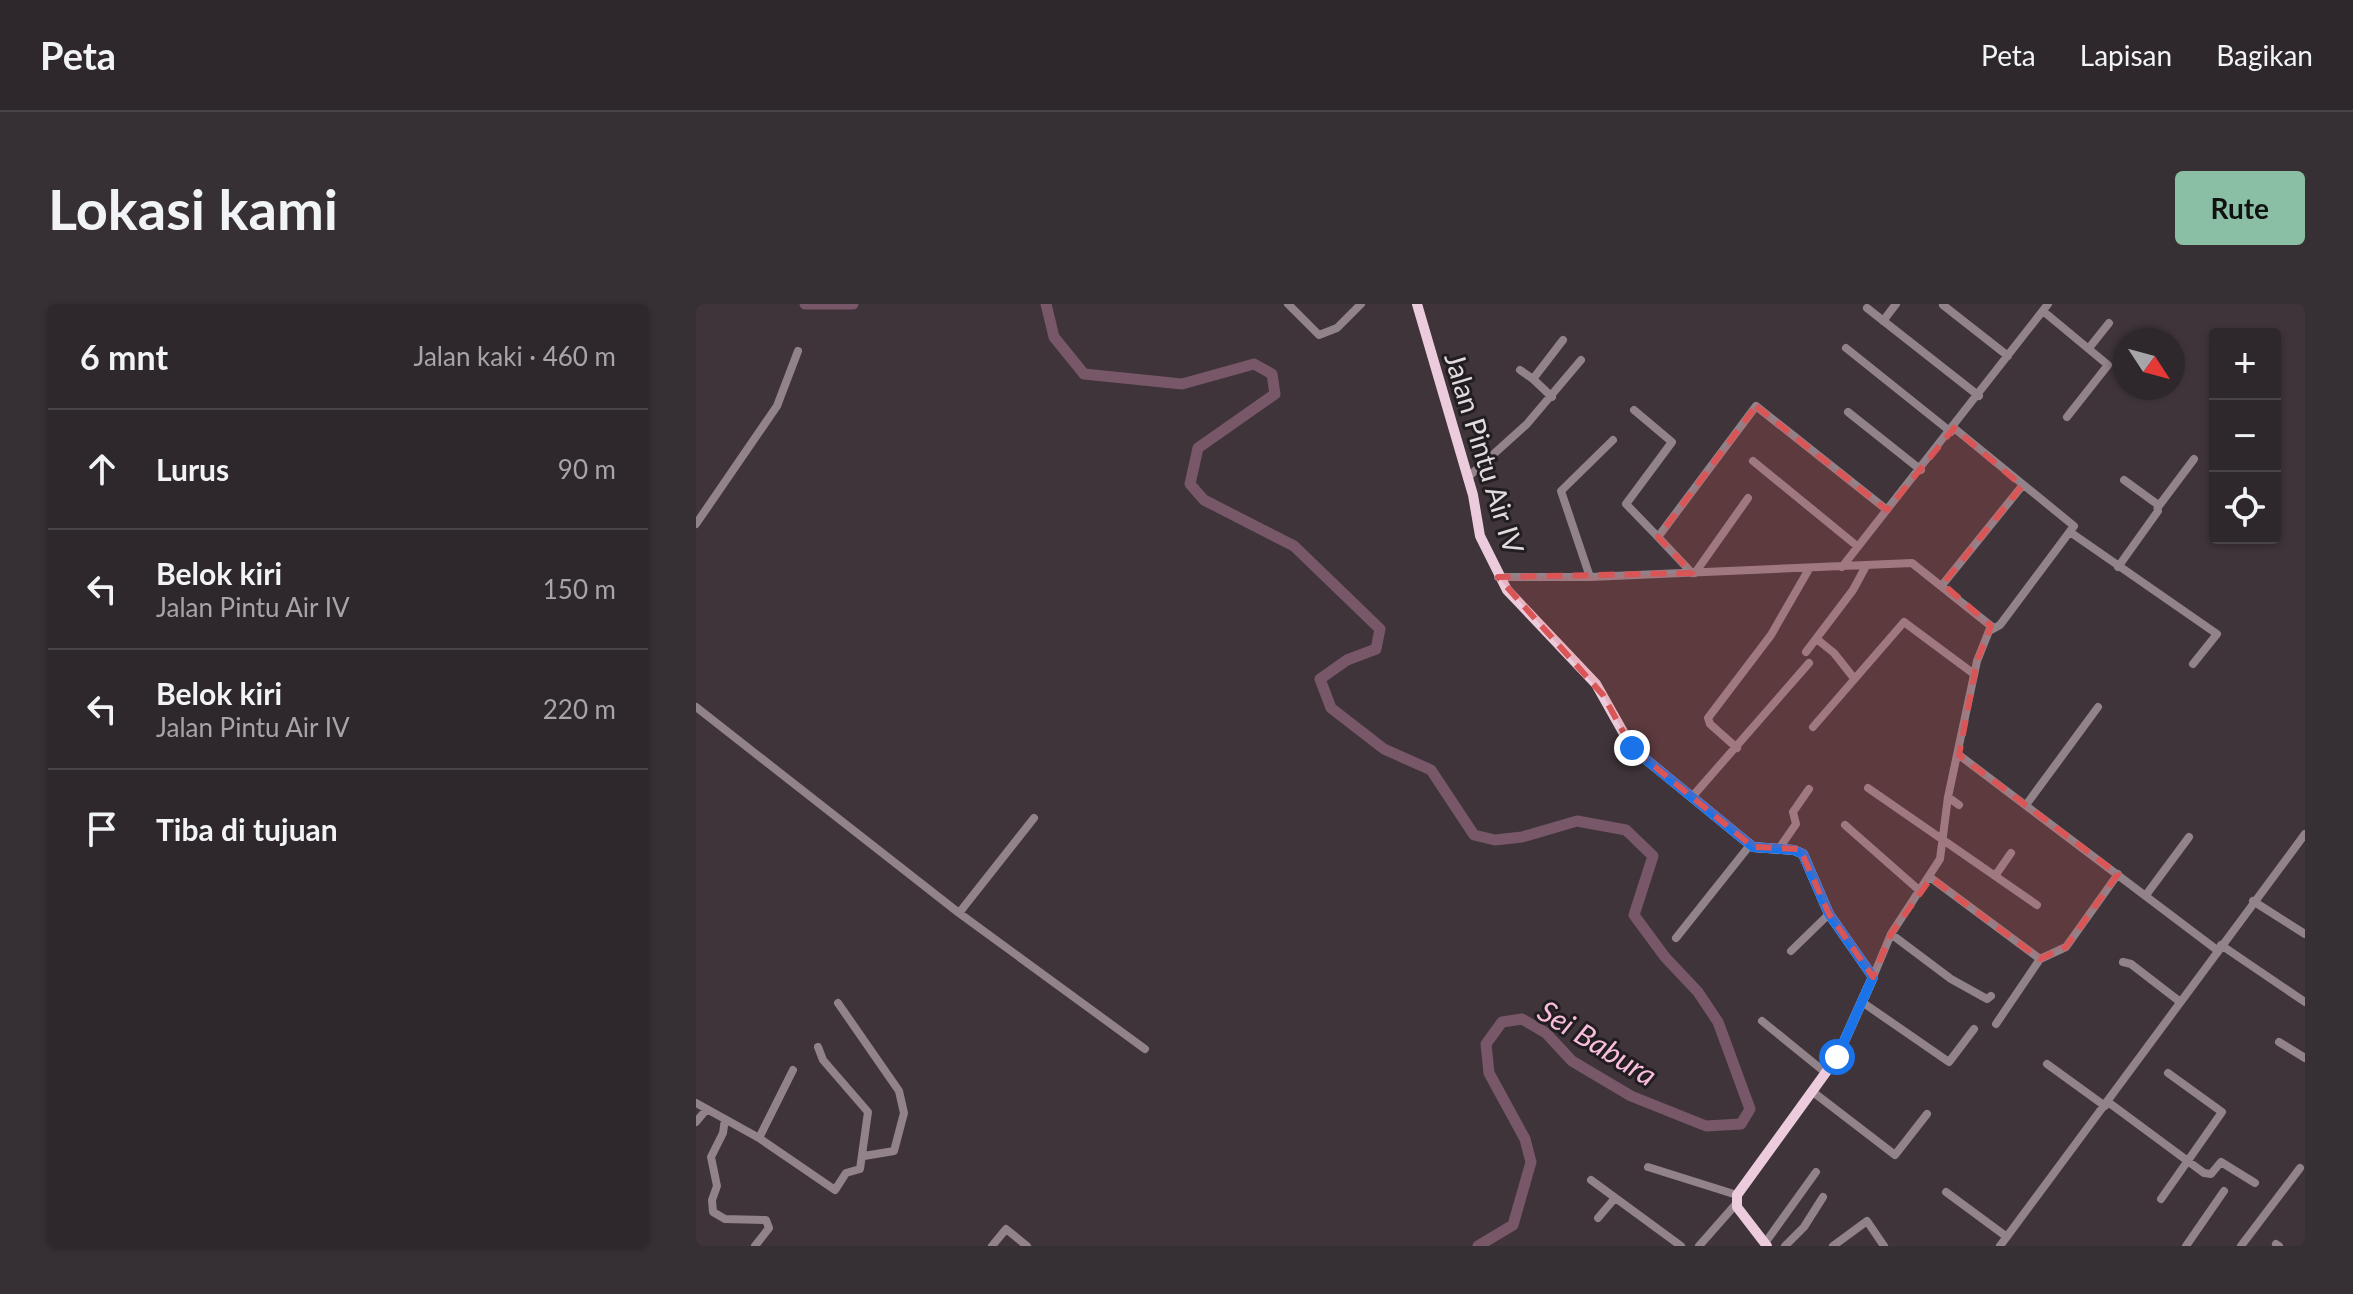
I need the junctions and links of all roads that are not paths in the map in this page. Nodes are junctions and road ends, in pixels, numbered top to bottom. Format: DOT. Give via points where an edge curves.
graph roads {
  1 [pos="1288,304"];
  2 [pos="1361,304"];
  3 [pos="1417,304"];
  4 [pos="1896,304"];
  5 [pos="1943,305"];
  6 [pos="2046,307"];
  7 [pos="1867,308"];
  8 [pos="1883,321"];
  9 [pos="2109,323"];
  10 [pos="1563,340"];
  11 [pos="1846,348"];
  12 [pos="2089,348"];
  13 [pos="798,351"];
  14 [pos="2008,356"];
  15 [pos="1581,360"];
  16 [pos="1520,370"];
  17 [pos="1533,379"];
  18 [pos="1979,396"];
  19 [pos="1552,397"];
  20 [pos="1634,410"];
  21 [pos="1848,412"];
  22 [pos="2067,417"];
  23 [pos="1953,430"];
  24 [pos="1613,440"];
  25 [pos="2194,459"];
  26 [pos="1753,461"];
  27 [pos="1921,470"];
  28 [pos="1467,478"];
  29 [pos="2124,480"];
  30 [pos="2022,486"];
  31 [pos="1748,498"];
  32 [pos="2158,507"];
  33 [pos="1887,510"];
  34 [pos="696,524"];
  35 [pos="2070,532"];
  36 [pos="1658,537"];
  37 [pos="1857,546"];
  38 [pos="1866,566"];
  39 [pos="1842,567"];
  40 [pos="2118,567"];
  41 [pos="1809,569"];
  42 [pos="1694,573"];
  43 [pos="1498,577"];
  44 [pos="1590,577"];
  45 [pos="1943,584"];
  46 [pos="1991,630"];
  47 [pos="1818,640"];
  48 [pos="1806,652"];
  49 [pos="1809,663"];
  50 [pos="2193,664"];
  51 [pos="1974,674"];
  52 [pos="1853,677"];
  53 [pos="696,707"];
  54 [pos="2098,707"];
  55 [pos="1813,727"];
  56 [pos="1737,748"];
  57 [pos="1959,755"];
  58 [pos="1868,788"];
  59 [pos="1809,789"];
  60 [pos="1692,797"];
  61 [pos="1948,797"];
  62 [pos="1959,805"];
  63 [pos="2026,805"];
  64 [pos="1034,818"];
  65 [pos="1845,825"];
  66 [pos="2305,834"];
  67 [pos="2189,837"];
  68 [pos="1942,840"];
  69 [pos="1750,845"];
  70 [pos="1778,850"];
  71 [pos="2011,853"];
  72 [pos="2118,874"];
  73 [pos="1995,876"];
  74 [pos="1931,878"];
  75 [pos="1920,891"];
  76 [pos="2146,895"];
  77 [pos="2253,901"];
  78 [pos="2037,905"];
  79 [pos="959,913"];
  80 [pos="1829,914"];
  81 [pos="1891,934"];
  82 [pos="2305,934"];
  83 [pos="1676,938"];
  84 [pos="2219,948"];
  85 [pos="1791,951"];
  86 [pos="2040,959"];
  87 [pos="2123,962"];
  88 [pos="1873,977"];
  89 [pos="1991,996"];
  90 [pos="2179,1001"];
  91 [pos="1862,1002"];
  92 [pos="2305,1002"];
  93 [pos="838,1003"];
  94 [pos="1762,1021"];
  95 [pos="1996,1024"];
  96 [pos="1974,1029"];
  97 [pos="2279,1042"];
  98 [pos="818,1047"];
  99 [pos="1145,1049"];
  100 [pos="2305,1058"];
  101 [pos="2047,1064"];
  102 [pos="793,1070"];
  103 [pos="1826,1073"];
  104 [pos="2168,1073"];
  105 [pos="1813,1092"];
  106 [pos="696,1103"];
  107 [pos="2106,1104"];
  108 [pos="706,1110"];
  109 [pos="1927,1114"];
  110 [pos="725,1119"];
  111 [pos="696,1122"];
  112 [pos="759,1138"];
  113 [pos="864,1156"];
  114 [pos="2188,1161"];
  115 [pos="1648,1167"];
  116 [pos="2300,1168"];
  117 [pos="1816,1172"];
  118 [pos="1591,1180"];
  119 [pos="2255,1183"];
  120 [pos="2224,1191"];
  121 [pos="1946,1192"];
  122 [pos="1823,1197"];
  123 [pos="1615,1198"];
  124 [pos="2161,1199"];
  125 [pos="1737,1200"];
  126 [pos="1598,1218"];
  127 [pos="2007,1237"];
  128 [pos="1766,1244"];
  129 [pos="755,1246"];
  130 [pos="992,1246"];
  131 [pos="1027,1246"];
  132 [pos="1681,1246"];
  133 [pos="1699,1246"];
  134 [pos="1785,1246"];
  135 [pos="1833,1246"];
  136 [pos="1884,1246"];
  137 [pos="2000,1246"];
  138 [pos="2186,1246"];
  139 [pos="2241,1246"];
  1 -- 2 [label="street" via="1319,335 1337,328"];
  3 -- 28 [label="main road, Jalan Pintu Air IV"];
  4 -- 8 [label="street"];
  5 -- 14 [label="street"];
  6 -- 12 [label="street"];
  6 -- 14 [label="street"];
  7 -- 8 [label="street"];
  8 -- 18 [label="street"];
  9 -- 12 [label="street"];
  10 -- 17 [label="street"];
  11 -- 23 [label="street"];
  12 -- 22 [label="street" via="2108,366"];
  13 -- 34 [label="street" via="777,406"];
  14 -- 18 [label="street"];
  15 -- 19 [label="street"];
  16 -- 17 [label="street"];
  17 -- 19 [label="street"];
  18 -- 23 [label="street"];
  19 -- 28 [label="street"];
  20 -- 36 [label="street" via="1672,442 1626,504"];
  21 -- 27 [label="street"];
  23 -- 27 [label="street"];
  23 -- 30 [label="street"];
  24 -- 44 [label="street" via="1561,489"];
  25 -- 32 [label="street"];
  26 -- 37 [label="street"];
  27 -- 33 [label="street"];
  28 -- 43 [label="main road, Jalan Pintu Air IV" via="1480,536"];
  29 -- 32 [label="street"];
  30 -- 35 [label="street" via="2072,523"];
  30 -- 45 [label="street"];
  31 -- 42 [label="street"];
  32 -- 40 [label="street"];
  33 -- 36 [label="street" via="1756,406"];
  33 -- 37 [label="street"];
  35 -- 40 [label="street"];
  35 -- 46 [label="street"];
  36 -- 42 [label="street"];
  37 -- 39 [label="street"];
  38 -- 39 [label="street"];
  38 -- 45 [label="street" via="1912,563"];
  38 -- 47 [label="street"];
  39 -- 41 [label="street"];
  40 -- 50 [label="street" via="2217,634"];
  41 -- 42 [label="street"];
  41 -- 56 [label="street" via="1771,635 1708,718"];
  42 -- 44 [label="street"];
  43 -- 44 [label="street"];
  43 -- 60 [label="main road, Jalan Pintu Air IV" via="1596,684 1630,745"];
  45 -- 46 [label="street"];
  46 -- 51 [label="street"];
  47 -- 48 [label="street"];
  47 -- 52 [label="street"];
  49 -- 56 [label="street"];
  51 -- 52 [label="street" via="1904,622"];
  51 -- 57 [label="street"];
  52 -- 55 [label="street"];
  53 -- 79 [label="street"];
  54 -- 63 [label="street"];
  56 -- 60 [label="street"];
  57 -- 61 [label="street"];
  57 -- 63 [label="street"];
  58 -- 68 [label="street"];
  59 -- 70 [label="street" via="1793,812 1796,824"];
  60 -- 69 [label="main road, Jalan Pintu Air IV"];
  61 -- 62 [label="street"];
  61 -- 68 [label="street"];
  63 -- 72 [label="street"];
  64 -- 79 [label="street"];
  65 -- 75 [label="street"];
  66 -- 77 [label="street"];
  67 -- 76 [label="street"];
  68 -- 73 [label="street"];
  68 -- 74 [label="street"];
  69 -- 70 [label="main road, Jalan Pintu Air IV"];
  69 -- 83 [label="street"];
  70 -- 80 [label="main road, Jalan Pintu Air IV" via="1803,854"];
  71 -- 73 [label="street"];
  72 -- 76 [label="street"];
  72 -- 86 [label="street" via="2066,947"];
  73 -- 78 [label="street"];
  74 -- 75 [label="street"];
  74 -- 86 [label="street"];
  75 -- 81 [label="street"];
  76 -- 84 [label="street"];
  77 -- 82 [label="street"];
  77 -- 84 [label="street"];
  79 -- 99 [label="street"];
  80 -- 85 [label="street"];
  80 -- 88 [label="main road, Jalan Pintu Air IV"];
  81 -- 88 [label="street"];
  81 -- 89 [label="street" via="1957,982 1987,999"];
  84 -- 90 [label="street"];
  84 -- 92 [label="street"];
  86 -- 95 [label="street"];
  87 -- 90 [label="street"];
  88 -- 91 [label="main road"];
  90 -- 107 [label="street"];
  91 -- 96 [label="street" via="1949,1062"];
  91 -- 103 [label="main road"];
  93 -- 113 [label="street" via="899,1091 904,1113 894,1151"];
  94 -- 103 [label="street"];
  97 -- 100 [label="street"];
  98 -- 113 [label="street" via="868,1112"];
  101 -- 107 [label="street"];
  102 -- 112 [label="street"];
  103 -- 105 [label="main road"];
  104 -- 114 [label="street" via="2222,1112"];
  105 -- 109 [label="street" via="1895,1155"];
  105 -- 125 [label="main road"];
  106 -- 108 [label="street"];
  107 -- 114 [label="street"];
  107 -- 127 [label="street"];
  108 -- 110 [label="street"];
  108 -- 111 [label="street"];
  110 -- 112 [label="street"];
  110 -- 129 [label="street" via="711,1157 717,1186 711,1206 725,1219 766,1220 769,1228"];
  112 -- 113 [label="street" via="835,1190 846,1173 860,1169"];
  114 -- 119 [label="street" via="2208,1174 2221,1162"];
  114 -- 124 [label="street"];
  115 -- 125 [label="street"];
  116 -- 139 [label="street"];
  117 -- 128 [label="street"];
  118 -- 123 [label="street"];
  120 -- 138 [label="street"];
  121 -- 127 [label="street"];
  122 -- 134 [label="street"];
  123 -- 126 [label="street"];
  123 -- 132 [label="street"];
  125 -- 128 [label="main road"];
  125 -- 133 [label="street"];
  127 -- 137 [label="street"];
  130 -- 131 [label="street" via="1006,1229"];
  135 -- 136 [label="street" via="1867,1221"];
}
